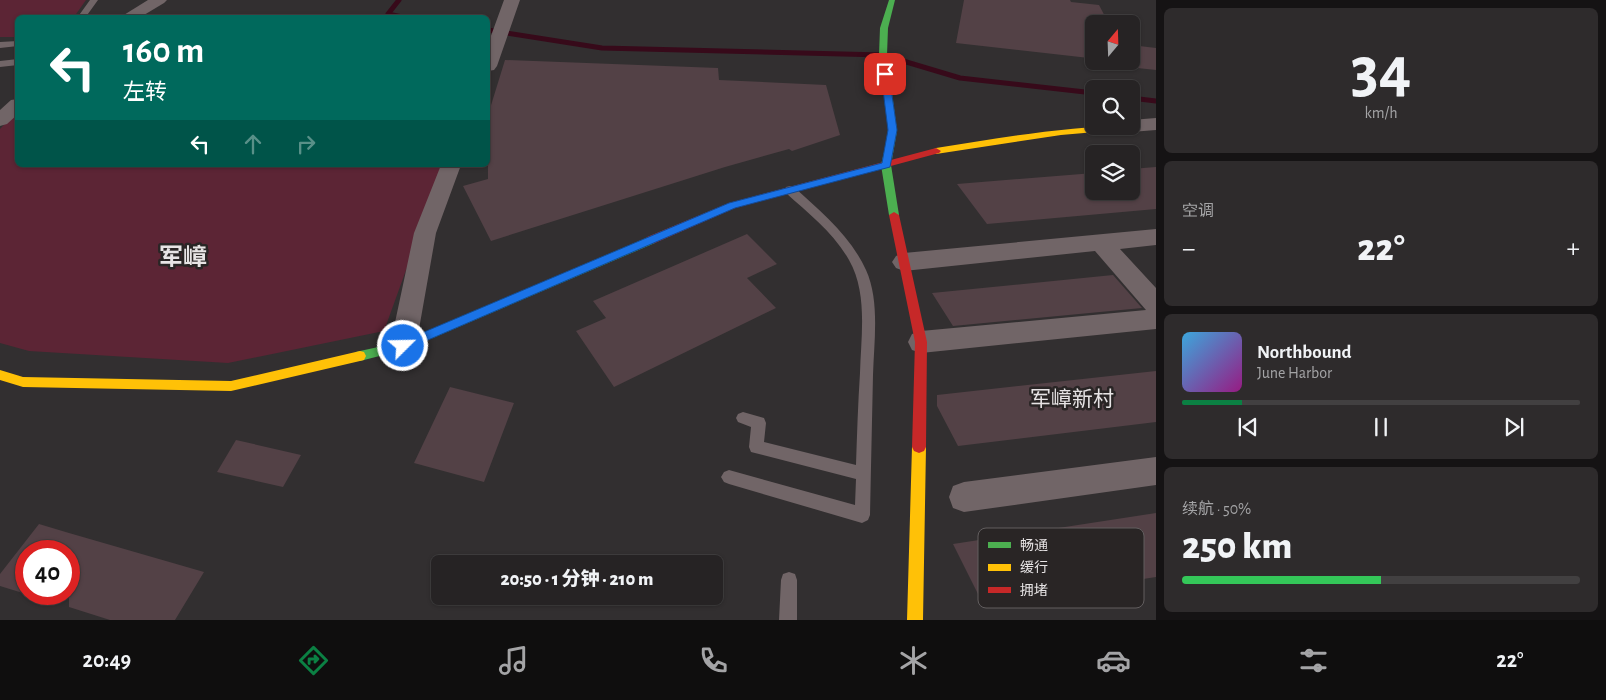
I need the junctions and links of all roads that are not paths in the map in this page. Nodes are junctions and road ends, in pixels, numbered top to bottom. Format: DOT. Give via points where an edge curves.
graph roads {
  1 [pos="94,0"];
  2 [pos="159,0"];
  3 [pos="512,0"];
  4 [pos="892,0"];
  5 [pos="83,15"];
  6 [pos="132,15"];
  7 [pos="15,43"];
  8 [pos="0,45"];
  9 [pos="490,60"];
  10 [pos="15,62"];
  11 [pos="0,64"];
  12 [pos="15,107"];
  13 [pos="0,120"];
  14 [pos="1156,124"];
  15 [pos="1140,125"];
  16 [pos="1085,130"];
  17 [pos="886,165"];
  18 [pos="450,167"];
  19 [pos="790,190"];
  20 [pos="1156,237"];
  21 [pos="1100,242"];
  22 [pos="904,262"];
  23 [pos="1156,304"];
  24 [pos="1156,319"];
  25 [pos="921,342"];
  26 [pos="403,346"];
  27 [pos="0,375"];
  28 [pos="743,418"];
  29 [pos="1156,471"];
  30 [pos="864,474"];
  31 [pos="729,477"];
  32 [pos="964,497"];
  33 [pos="789,580"];
  34 [pos="788,620"];
  35 [pos="916,620"];
  1 -- 5 [label="lane"];
  2 -- 6 [label="street"];
  3 -- 9 [label="street"];
  4 -- 17 [label="street" via="884,28 883,55 893,130"];
  7 -- 8 [label="lane"];
  10 -- 11 [label="lane"];
  12 -- 13 [label="street"];
  14 -- 15 [label="street"];
  16 -- 17 [label="street" via="946,148"];
  17 -- 19 [label="street"];
  17 -- 22 [label="street"];
  18 -- 26 [label="street" via="425,233"];
  19 -- 26 [label="street" via="732,205"];
  19 -- 30 [label="lane" via="844,242 865,285 868,316"];
  20 -- 21 [label="street"];
  21 -- 22 [label="street"];
  21 -- 23 [label="street"];
  22 -- 25 [label="street"];
  24 -- 25 [label="street"];
  25 -- 35 [label="street"];
  26 -- 27 [label="street" via="231,386 23,382"];
  28 -- 30 [label="lane" via="759,423 756,446"];
  29 -- 32 [label="street"];
  30 -- 31 [label="lane" via="862,514"];
  33 -- 34 [label="lane"];
}
